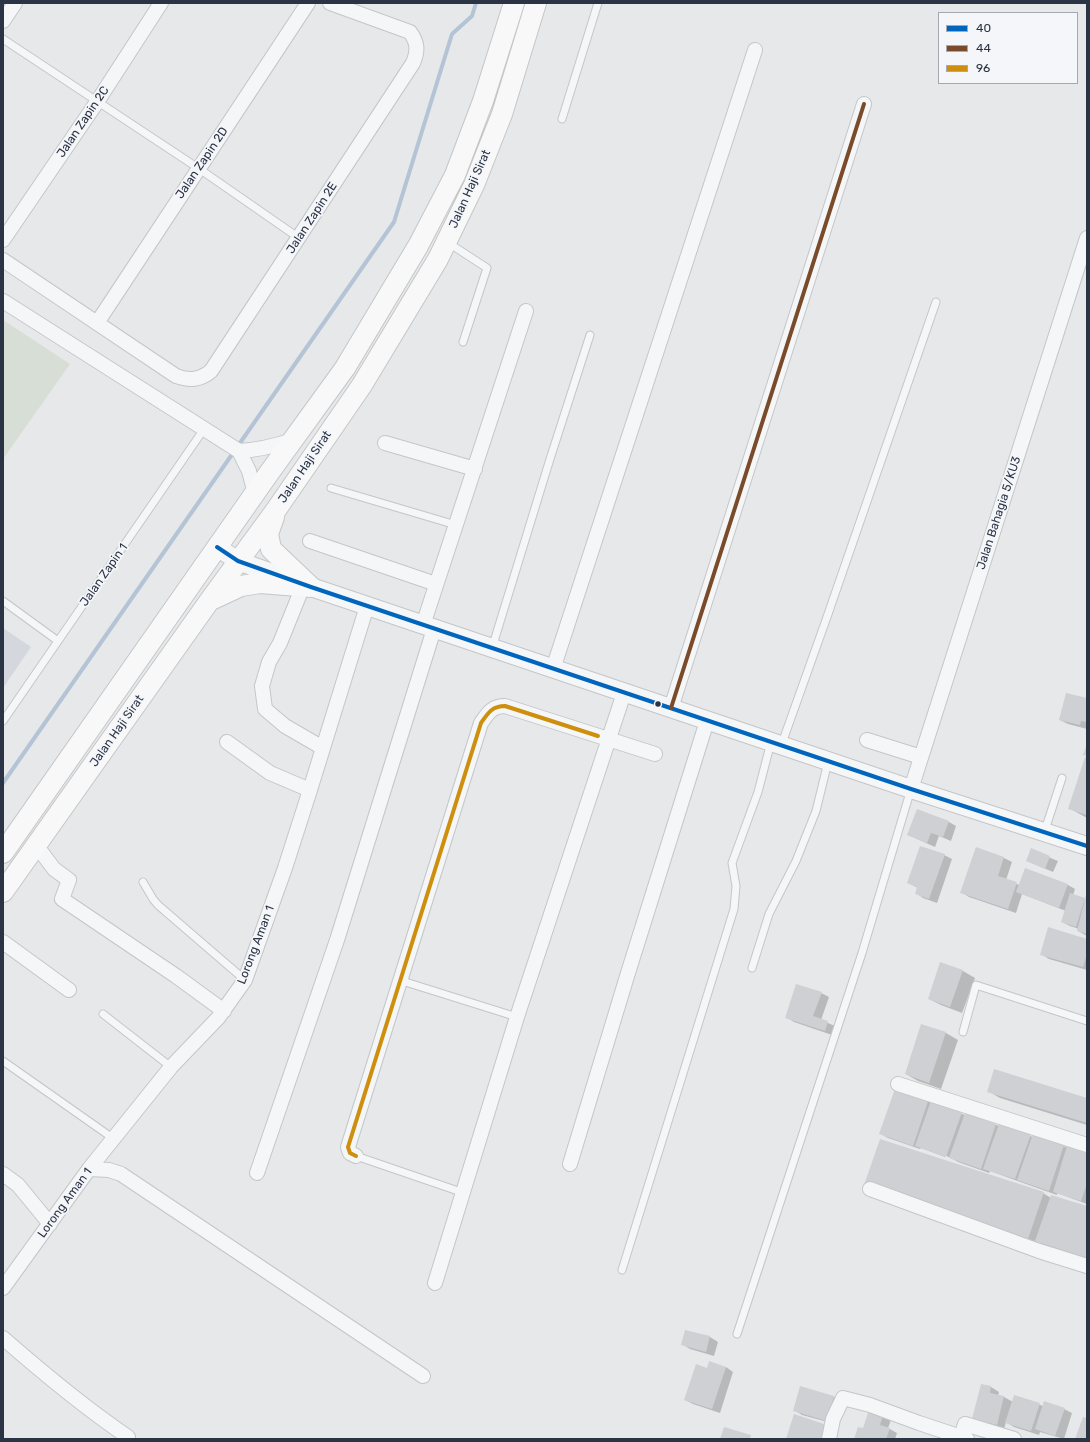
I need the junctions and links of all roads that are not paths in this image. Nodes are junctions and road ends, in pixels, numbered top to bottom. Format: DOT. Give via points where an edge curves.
graph roads {
  1 [pos="15,3"];
  2 [pos="161,3"];
  3 [pos="308,3"];
  4 [pos="330,3"];
  5 [pos="514,3"];
  6 [pos="536,3"];
  7 [pos="598,3"];
  8 [pos="3,21"];
  9 [pos="3,39"];
  10 [pos="755,50"];
  11 [pos="97,102"];
  12 [pos="864,104"];
  13 [pos="562,119"];
  14 [pos="198,168"];
  15 [pos="299,238"];
  16 [pos="1087,238"];
  17 [pos="3,240"];
  18 [pos="447,242"];
  19 [pos="3,260"];
  20 [pos="3,301"];
  21 [pos="936,302"];
  22 [pos="526,311"];
  23 [pos="97,323"];
  24 [pos="590,335"];
  25 [pos="463,342"];
  26 [pos="204,429"];
  27 [pos="293,440"];
  28 [pos="385,443"];
  29 [pos="239,451"];
  30 [pos="475,469"];
  31 [pos="331,488"];
  32 [pos="255,494"];
  33 [pos="276,510"];
  34 [pos="456,525"];
  35 [pos="310,541"];
  36 [pos="217,547"];
  37 [pos="238,561"];
  38 [pos="436,584"];
  39 [pos="307,587"];
  40 [pos="210,600"];
  41 [pos="4,603"];
  42 [pos="367,606"];
  43 [pos="428,627"];
  44 [pos="58,641"];
  45 [pos="492,648"];
  46 [pos="553,669"];
  47 [pos="624,693"];
  48 [pos="671,708"];
  49 [pos="3,721"];
  50 [pos="707,721"];
  51 [pos="610,739"];
  52 [pos="867,740"];
  53 [pos="227,742"];
  54 [pos="776,744"];
  55 [pos="323,748"];
  56 [pos="655,754"];
  57 [pos="921,757"];
  58 [pos="828,762"];
  59 [pos="1062,778"];
  60 [pos="911,789"];
  61 [pos="310,790"];
  62 [pos="1044,833"];
  63 [pos="36,845"];
  64 [pos="6,846"];
  65 [pos="1087,846"];
  66 [pos="7,879"];
  67 [pos="143,882"];
  68 [pos="3,942"];
  69 [pos="752,968"];
  70 [pos="245,980"];
  71 [pos="399,980"];
  72 [pos="69,990"];
  73 [pos="224,1011"];
  74 [pos="103,1014"];
  75 [pos="517,1017"];
  76 [pos="1087,1021"];
  77 [pos="963,1032"];
  78 [pos="3,1062"];
  79 [pos="171,1067"];
  80 [pos="898,1084"];
  81 [pos="114,1139"];
  82 [pos="1087,1145"];
  83 [pos="356,1156"];
  84 [pos="570,1164"];
  85 [pos="89,1170"];
  86 [pos="258,1173"];
  87 [pos="3,1174"];
  88 [pos="870,1189"];
  89 [pos="464,1193"];
  90 [pos="50,1224"];
  91 [pos="1087,1266"];
  92 [pos="622,1270"];
  93 [pos="436,1283"];
  94 [pos="3,1288"];
  95 [pos="737,1334"];
  96 [pos="3,1338"];
  97 [pos="423,1376"];
  98 [pos="128,1437"];
  99 [pos="964,1438"];
  100 [pos="829,1439"];
  101 [pos="1014,1439"];
  1 -- 8 [label="street"];
  2 -- 11 [label="street, Jalan Zapin 2C"];
  3 -- 14 [label="street, Jalan Zapin 2D"];
  4 -- 15 [label="street, Jalan Zapin 2E" via="410,32 418,47 413,63"];
  5 -- 27 [label="main road, Jalan Haji Sirat" via="483,101 455,175 418,246 345,368"];
  6 -- 18 [label="main road, Jalan Haji Sirat" via="502,114 474,185"];
  7 -- 13 [label="lane"];
  9 -- 11 [label="lane"];
  10 -- 46 [label="street"];
  11 -- 14 [label="lane"];
  11 -- 17 [label="street, Jalan Zapin 2C"];
  12 -- 48 [label="street"];
  14 -- 15 [label="lane"];
  14 -- 23 [label="street, Jalan Zapin 2D"];
  15 -- 23 [label="street, Jalan Zapin 2E" via="211,371 204,376 196,379 176,376"];
  16 -- 57 [label="street, Jalan Bahagia 5/KU3"];
  18 -- 25 [label="lane" via="487,268"];
  18 -- 33 [label="main road, Jalan Haji Sirat" via="362,385"];
  19 -- 23 [label="street"];
  20 -- 26 [label="street"];
  21 -- 54 [label="lane" via="825,624"];
  22 -- 30 [label="street"];
  24 -- 45 [label="lane"];
  26 -- 29 [label="street"];
  26 -- 44 [label="lane, Jalan Zapin 1"];
  27 -- 29 [label="street" via="266,448"];
  27 -- 32 [label="main road, Jalan Haji Sirat"];
  28 -- 30 [label="street"];
  29 -- 32 [label="street" via="249,471"];
  30 -- 34 [label="street"];
  31 -- 34 [label="lane"];
  32 -- 36 [label="main road, Jalan Haji Sirat"];
  33 -- 37 [label="main road, Jalan Haji Sirat"];
  33 -- 39 [label="main road" via="268,534 271,549"];
  34 -- 38 [label="street"];
  35 -- 38 [label="street"];
  36 -- 37 [label="street"];
  36 -- 64 [label="main road, Jalan Haji Sirat"];
  37 -- 39 [label="street"];
  37 -- 40 [label="main road, Jalan Haji Sirat"];
  38 -- 43 [label="street"];
  39 -- 40 [label="main road" via="260,583 241,586"];
  39 -- 42 [label="street"];
  39 -- 55 [label="street" via="269,662 262,686 265,709 285,726"];
  40 -- 63 [label="main road, Jalan Haji Sirat"];
  41 -- 44 [label="lane"];
  42 -- 43 [label="street"];
  42 -- 55 [label="street, Lorong Aman 1"];
  43 -- 45 [label="street"];
  43 -- 86 [label="street" via="337,940"];
  44 -- 49 [label="lane, Jalan Zapin 1"];
  45 -- 46 [label="street"];
  46 -- 47 [label="street"];
  47 -- 48 [label="street"];
  47 -- 51 [label="street"];
  48 -- 50 [label="street"];
  50 -- 54 [label="street"];
  50 -- 84 [label="street"];
  51 -- 56 [label="street"];
  51 -- 71 [label="street" via="505,706 497,706 488,713 481,722"];
  51 -- 75 [label="street"];
  52 -- 57 [label="street"];
  53 -- 61 [label="street" via="270,773"];
  54 -- 58 [label="street"];
  54 -- 92 [label="lane" via="732,863 736,886 734,909"];
  55 -- 61 [label="street, Lorong Aman 1"];
  57 -- 60 [label="street, Jalan Bahagia 5/KU3"];
  58 -- 60 [label="street"];
  58 -- 69 [label="lane" via="816,811 796,861 769,914"];
  59 -- 62 [label="lane"];
  60 -- 62 [label="street"];
  60 -- 95 [label="lane" via="862,953"];
  61 -- 70 [label="street, Lorong Aman 1"];
  62 -- 65 [label="street"];
  63 -- 66 [label="main road, Jalan Haji Sirat"];
  63 -- 73 [label="street" via="54,869 69,880 62,899"];
  67 -- 70 [label="lane" via="158,905"];
  68 -- 72 [label="street"];
  70 -- 73 [label="street, Lorong Aman 1"];
  71 -- 75 [label="lane"];
  71 -- 83 [label="street" via="348,1147 350,1153"];
  73 -- 79 [label="street, Lorong Aman 1"];
  74 -- 79 [label="lane"];
  75 -- 89 [label="street"];
  76 -- 77 [label="lane" via="976,985"];
  78 -- 81 [label="lane"];
  79 -- 81 [label="street, Lorong Aman 1"];
  80 -- 82 [label="street"];
  81 -- 85 [label="street, Lorong Aman 1"];
  83 -- 89 [label="lane"];
  85 -- 90 [label="street, Lorong Aman 1"];
  85 -- 97 [label="street" via="109,1170 122,1174"];
  87 -- 90 [label="street" via="18,1185"];
  88 -- 91 [label="street"];
  89 -- 93 [label="street"];
  90 -- 94 [label="street, Lorong Aman 1"];
  96 -- 98 [label="street"];
  99 -- 100 [label="street" via="843,1398 833,1419"];
  99 -- 101 [label="street" via="965,1424"];
}
